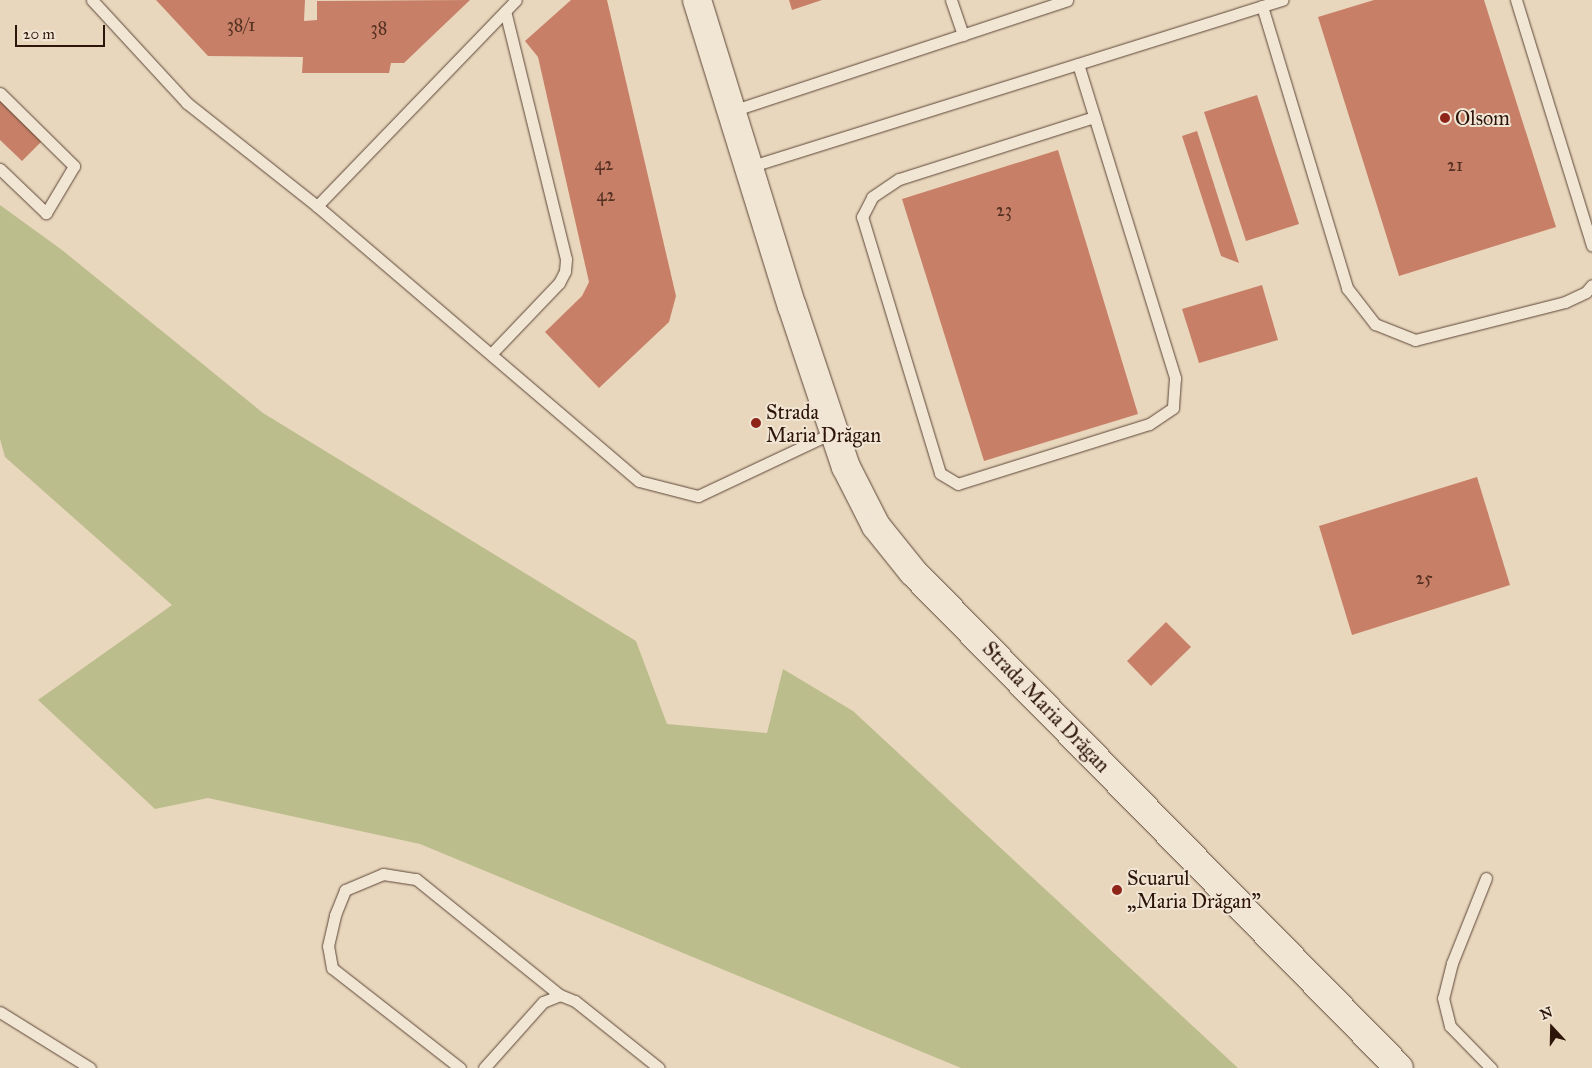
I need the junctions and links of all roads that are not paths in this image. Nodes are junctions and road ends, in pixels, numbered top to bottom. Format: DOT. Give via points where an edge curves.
graph roads {
  1 [pos="92,0"];
  2 [pos="516,0"];
  3 [pos="697,0"];
  4 [pos="951,0"];
  5 [pos="1067,0"];
  6 [pos="1282,0"];
  7 [pos="1516,0"];
  8 [pos="1262,6"];
  9 [pos="505,11"];
  10 [pos="963,35"];
  11 [pos="1078,64"];
  12 [pos="0,93"];
  13 [pos="732,111"];
  14 [pos="1094,117"];
  15 [pos="749,167"];
  16 [pos="0,169"];
  17 [pos="317,206"];
  18 [pos="1592,245"];
  19 [pos="1592,285"];
  20 [pos="492,353"];
  21 [pos="834,432"];
  22 [pos="1486,878"];
  23 [pos="560,995"];
  24 [pos="0,1012"];
  25 [pos="90,1068"];
  26 [pos="460,1068"];
  27 [pos="484,1068"];
  28 [pos="659,1068"];
  29 [pos="1399,1068"];
  30 [pos="1491,1068"];
  1 -- 17 [label="lane" via="186,103"];
  2 -- 9 [label="lane"];
  3 -- 13 [label="main road, Strada Maria Drăgan"];
  4 -- 10 [label="lane"];
  5 -- 10 [label="lane"];
  6 -- 8 [label="lane"];
  7 -- 18 [label="lane"];
  8 -- 11 [label="lane"];
  8 -- 19 [label="lane" via="1347,288 1375,324 1415,340 1565,302 1586,292"];
  9 -- 17 [label="lane"];
  9 -- 20 [label="lane" via="566,259 559,283"];
  10 -- 13 [label="lane"];
  11 -- 14 [label="lane"];
  11 -- 15 [label="lane"];
  12 -- 16 [label="lane" via="74,166 46,213"];
  13 -- 15 [label="main road, Strada Maria Drăgan"];
  14 -- 14 [label="lane" via="1175,378 1173,408 1150,424 958,484 940,473 862,217 872,197 899,178"];
  15 -- 21 [label="main road, Strada Maria Drăgan"];
  17 -- 20 [label="lane"];
  20 -- 21 [label="lane" via="639,481 698,496"];
  21 -- 29 [label="main road, Strada Maria Drăgan" via="846,467 876,526 913,572"];
  22 -- 30 [label="lane" via="1452,963 1443,998 1450,1026"];
  23 -- 26 [label="lane" via="416,879 383,874 345,890 328,946 332,968"];
  23 -- 27 [label="lane" via="543,1002"];
  23 -- 28 [label="lane" via="575,1001"];
  24 -- 25 [label="lane"];
}
